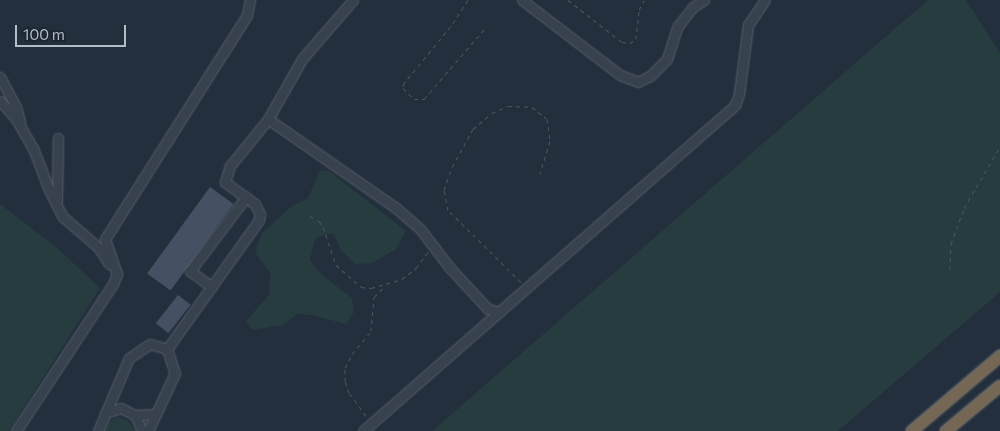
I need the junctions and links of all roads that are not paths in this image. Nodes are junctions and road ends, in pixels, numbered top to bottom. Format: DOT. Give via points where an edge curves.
graph roads {
  1 [pos="250,0"];
  2 [pos="353,0"];
  3 [pos="522,0"];
  4 [pos="704,0"];
  5 [pos="764,0"];
  6 [pos="0,77"];
  7 [pos="0,101"];
  8 [pos="268,119"];
  9 [pos="22,130"];
  10 [pos="58,138"];
  11 [pos="64,150"];
  12 [pos="58,166"];
  13 [pos="246,197"];
  14 [pos="57,206"];
  15 [pos="116,274"];
  16 [pos="212,287"];
  17 [pos="500,312"];
  18 [pos="167,350"];
  19 [pos="1000,356"];
  20 [pos="1000,386"];
  21 [pos="113,395"];
  22 [pos="121,408"];
  23 [pos="106,413"];
  24 [pos="156,414"];
  25 [pos="135,415"];
  26 [pos="367,428"];
  27 [pos="16,431"];
  28 [pos="98,431"];
  29 [pos="142,431"];
  30 [pos="148,431"];
  31 [pos="912,431"];
  32 [pos="946,431"];
  1 -- 15 [label="lane" via="247,15 105,239"];
  2 -- 8 [label="lane" via="302,59"];
  3 -- 4 [label="lane" via="620,74 638,82 650,76 667,59 678,26 693,7"];
  5 -- 17 [label="lane" via="748,25 739,94 734,105"];
  6 -- 9 [label="lane" via="16,107"];
  7 -- 9 [label="lane"];
  8 -- 13 [label="lane" via="230,166 225,182"];
  8 -- 17 [label="lane" via="396,208 422,230 450,268 488,309"];
  9 -- 14 [label="lane"];
  10 -- 12 [label="lane"];
  11 -- 12 [label="lane"];
  12 -- 14 [label="lane"];
  13 -- 16 [label="lane" via="255,204 259,220"];
  13 -- 16 [label="lane" via="190,271"];
  14 -- 15 [label="lane" via="63,217 99,248"];
  15 -- 27 [label="lane" via="113,284"];
  16 -- 18 [label="lane"];
  17 -- 26 [label="lane"];
  18 -- 21 [label="lane" via="150,344 129,358"];
  18 -- 24 [label="lane" via="175,373"];
  19 -- 31 [label="highway"];
  20 -- 32 [label="highway"];
  21 -- 22 [label="lane"];
  21 -- 23 [label="lane"];
  22 -- 23 [label="lane"];
  22 -- 25 [label="lane"];
  23 -- 28 [label="lane"];
  24 -- 25 [label="lane"];
  24 -- 30 [label="lane"];
  25 -- 29 [label="lane"];
}
